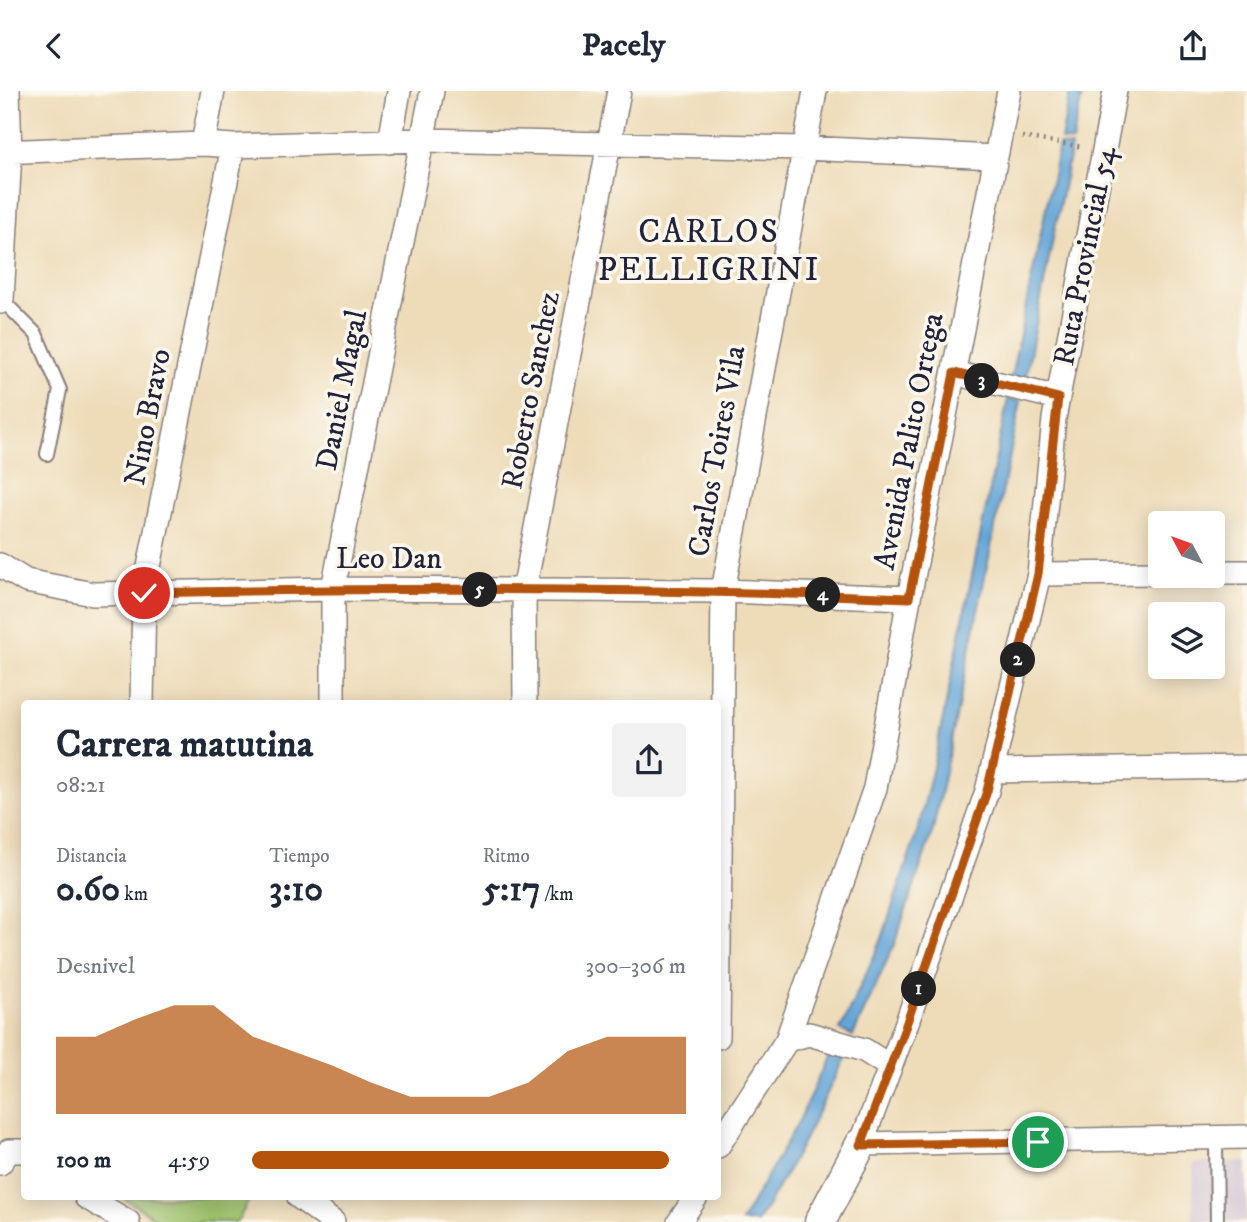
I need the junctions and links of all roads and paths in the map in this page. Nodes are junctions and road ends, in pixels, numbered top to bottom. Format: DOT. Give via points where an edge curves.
graph roads {
  1 [pos="9,91"];
  2 [pos="213,91"];
  3 [pos="399,91"];
  4 [pos="432,91"];
  5 [pos="619,91"];
  6 [pos="815,91"];
  7 [pos="1009,91"];
  8 [pos="1115,91"];
  9 [pos="1033,139"];
  10 [pos="422,140"];
  11 [pos="390,142"];
  12 [pos="203,144"];
  13 [pos="609,145"];
  14 [pos="233,146"];
  15 [pos="1081,146"];
  16 [pos="804,148"];
  17 [pos="5,152"];
  18 [pos="995,157"];
  19 [pos="1,301"];
  20 [pos="954,373"];
  21 [pos="1058,398"];
  22 [pos="47,454"];
  23 [pos="0,565"];
  24 [pos="1225,572"];
  25 [pos="1247,572"];
  26 [pos="1148,573"];
  27 [pos="1038,574"];
  28 [pos="333,589"];
  29 [pos="524,591"];
  30 [pos="723,591"];
  31 [pos="144,593"];
  32 [pos="909,598"];
  33 [pos="142,700"];
  34 [pos="333,700"];
  35 [pos="525,700"];
  36 [pos="1247,767"];
  37 [pos="721,769"];
  38 [pos="992,771"];
  39 [pos="798,1037"];
  40 [pos="889,1066"];
  41 [pos="1247,1137"];
  42 [pos="1216,1139"];
  43 [pos="721,1142"];
  44 [pos="861,1145"];
  45 [pos="91,1200"];
  46 [pos="303,1200"];
  47 [pos="694,1200"];
  48 [pos="128,1222"];
  49 [pos="333,1222"];
  50 [pos="679,1222"];
  51 [pos="820,1222"];
  52 [pos="1217,1222"];
  1 -- 17 [label="street"];
  2 -- 12 [label="street"];
  3 -- 11 [label="street"];
  4 -- 10 [label="street, Daniel Magal"];
  5 -- 13 [label="street, Roberto Sanchez"];
  6 -- 16 [label="street, Carlos Toires Vila"];
  7 -- 18 [label="street, Avenida Palito Ortega"];
  8 -- 21 [label="street, Ruta Provincial 54"];
  9 -- 15 [label="path"];
  10 -- 11 [label="street"];
  10 -- 13 [label="street"];
  10 -- 28 [label="street, Daniel Magal"];
  11 -- 14 [label="street"];
  12 -- 14 [label="street"];
  12 -- 17 [label="street"];
  13 -- 16 [label="street"];
  13 -- 29 [label="street, Roberto Sanchez"];
  14 -- 31 [label="street, Nino Bravo"];
  16 -- 18 [label="street"];
  16 -- 30 [label="street, Carlos Toires Vila"];
  17 -- 19 [label="street"];
  18 -- 20 [label="street, Avenida Palito Ortega"];
  19 -- 22 [label="lane" via="36,334 60,390"];
  20 -- 21 [label="street"];
  20 -- 32 [label="street, Avenida Palito Ortega"];
  21 -- 27 [label="street, Ruta Provincial 54"];
  23 -- 31 [label="street, Leo Dan" via="26,581 80,592"];
  24 -- 25 [label="street"];
  26 -- 27 [label="street"];
  27 -- 38 [label="street, Ruta Provincial 54"];
  28 -- 29 [label="street, Leo Dan"];
  28 -- 31 [label="street, Leo Dan"];
  28 -- 34 [label="street, Daniel Magal"];
  29 -- 30 [label="street, Leo Dan"];
  29 -- 35 [label="street, Roberto Sanchez"];
  30 -- 32 [label="street, Leo Dan"];
  30 -- 37 [label="street, Carlos Toires Vila"];
  31 -- 33 [label="street, Nino Bravo"];
  32 -- 39 [label="street, Avenida Palito Ortega" via="874,788"];
  36 -- 38 [label="street"];
  38 -- 40 [label="street, Ruta Provincial 54"];
  39 -- 40 [label="street" via="864,1050"];
  39 -- 43 [label="street, Avenida Palito Ortega"];
  40 -- 44 [label="street, Ruta Provincial 54"];
  41 -- 42 [label="street"];
  42 -- 44 [label="street"];
  42 -- 52 [label="lane"];
  44 -- 51 [label="street, Ruta Provincial 54"];
  45 -- 48 [label="street"];
  46 -- 49 [label="street"];
  47 -- 50 [label="street"];
}
